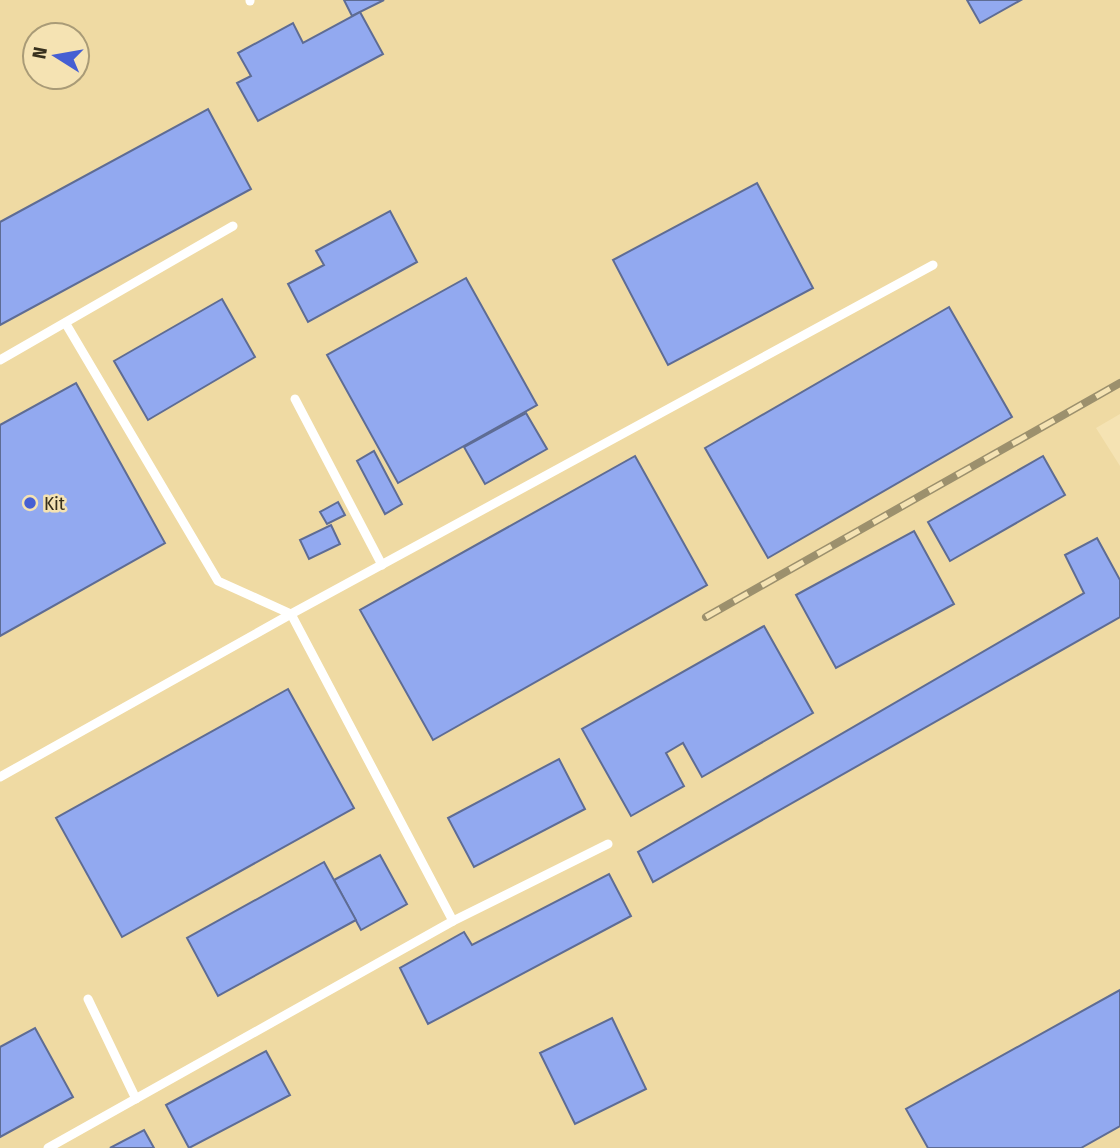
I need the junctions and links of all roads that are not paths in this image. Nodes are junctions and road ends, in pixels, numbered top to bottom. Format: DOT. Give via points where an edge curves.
graph roads {
  1 [pos="233,226"];
  2 [pos="933,265"];
  3 [pos="66,324"];
  4 [pos="0,360"];
  5 [pos="295,399"];
  6 [pos="382,565"];
  7 [pos="291,614"];
  8 [pos="0,776"];
  9 [pos="608,844"];
  10 [pos="453,922"];
  11 [pos="88,999"];
  12 [pos="136,1099"];
  13 [pos="48,1148"];
  1 -- 3 [label="lane"];
  2 -- 6 [label="lane"];
  3 -- 4 [label="lane"];
  3 -- 7 [label="lane" via="218,581"];
  5 -- 6 [label="lane"];
  6 -- 7 [label="lane"];
  7 -- 8 [label="lane"];
  7 -- 10 [label="lane"];
  9 -- 10 [label="lane"];
  10 -- 12 [label="lane"];
  11 -- 12 [label="lane"];
  12 -- 13 [label="lane"];
}
